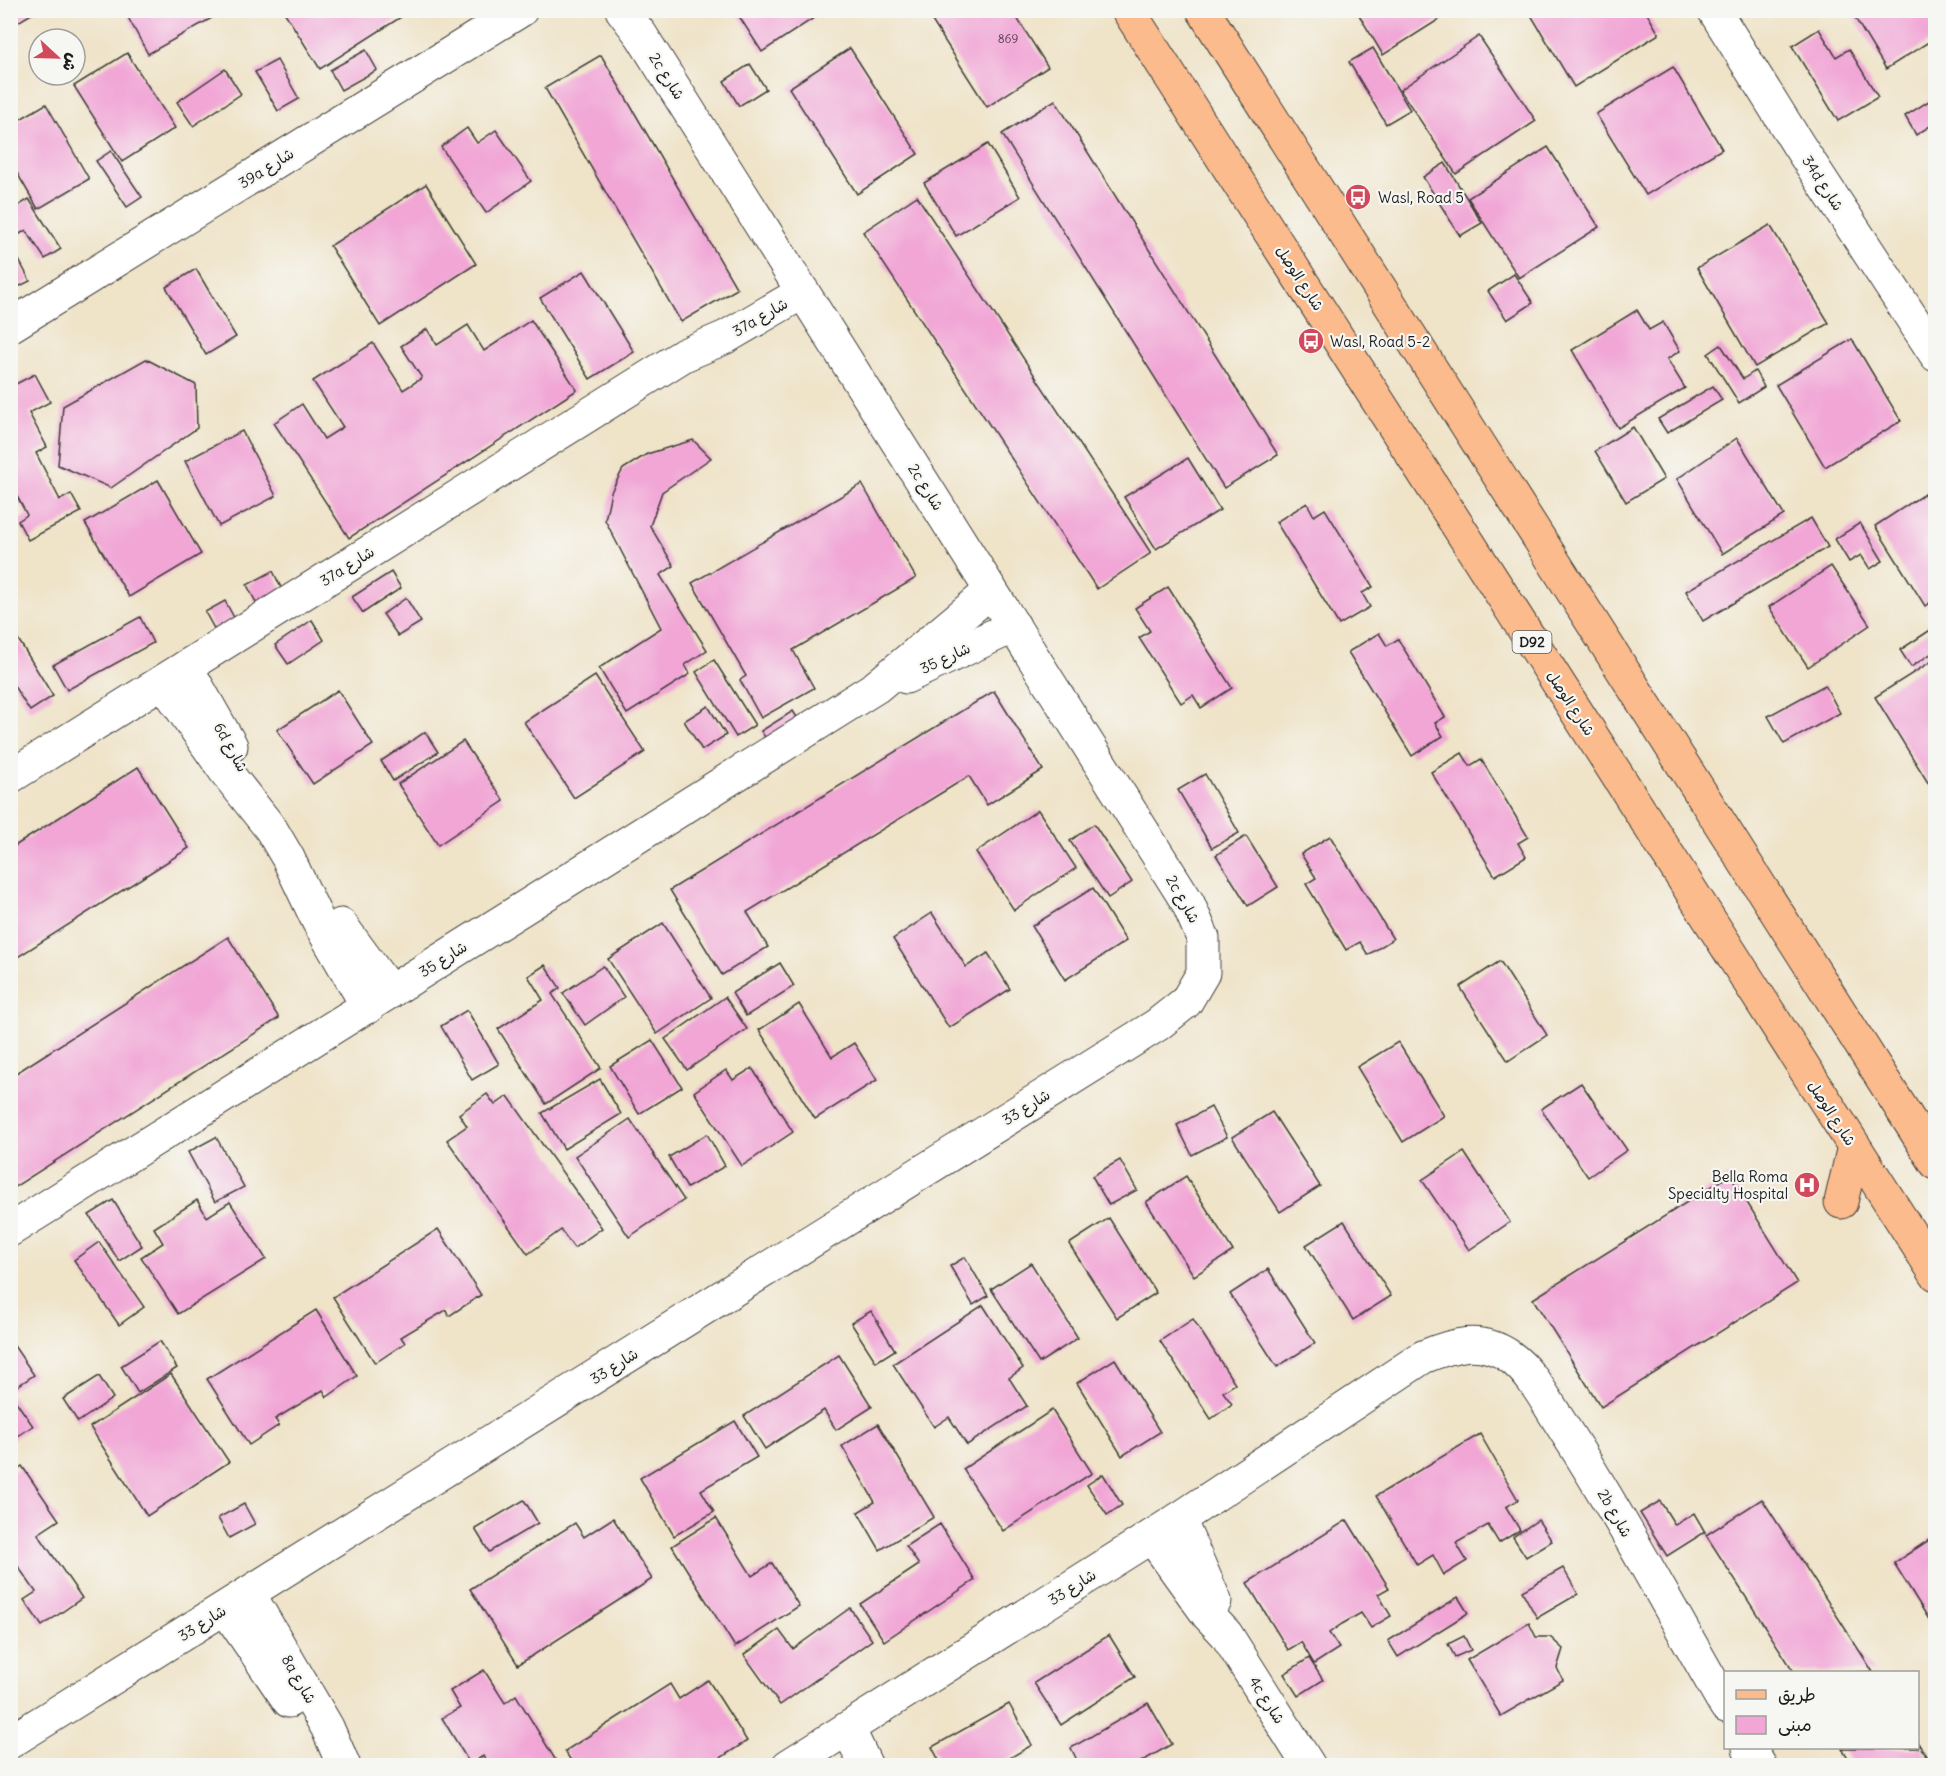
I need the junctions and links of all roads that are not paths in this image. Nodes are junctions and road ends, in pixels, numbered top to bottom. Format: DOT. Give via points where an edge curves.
graph roads {
  1 [pos="521,10"];
  2 [pos="622,10"];
  3 [pos="1128,10"];
  4 [pos="1203,10"];
  5 [pos="1714,10"];
  6 [pos="797,283"];
  7 [pos="10,326"];
  8 [pos="1935,355"];
  9 [pos="991,591"];
  10 [pos="1014,626"];
  11 [pos="174,675"];
  12 [pos="876,687"];
  13 [pos="10,777"];
  14 [pos="1203,973"];
  15 [pos="379,999"];
  16 [pos="1854,1146"];
  17 [pos="1935,1163"];
  18 [pos="1841,1202"];
  19 [pos="10,1230"];
  20 [pos="1935,1274"];
  21 [pos="1479,1343"];
  22 [pos="1179,1519"];
  23 [pos="1152,1537"];
  24 [pos="237,1601"];
  25 [pos="1226,1634"];
  26 [pos="1724,1704"];
  27 [pos="10,1742"];
  28 [pos="835,1746"];
  29 [pos="1750,1749"];
  30 [pos="339,1766"];
  31 [pos="344,1766"];
  32 [pos="788,1766"];
  33 [pos="866,1766"];
  34 [pos="1309,1766"];
  35 [pos="1760,1766"];
  1 -- 7 [label="street, 39a شارع"];
  2 -- 6 [label="street, 2c شارع"];
  3 -- 16 [label="main road, شارع الوصل / D92"];
  4 -- 17 [label="main road"];
  5 -- 8 [label="street, 34d شارع"];
  6 -- 9 [label="street, 2c شارع"];
  6 -- 11 [label="street, 37a شارع" via="726,337 684,355"];
  9 -- 10 [label="street, 2c شارع"];
  9 -- 12 [label="street, شارع 35"];
  10 -- 12 [label="street, شارع 35"];
  10 -- 14 [label="street, 2c شارع" via="1188,903 1203,938"];
  11 -- 13 [label="street, 37a شارع"];
  11 -- 15 [label="street, 6d شارع" via="253,785 318,921"];
  12 -- 15 [label="street, شارع 35"];
  14 -- 24 [label="street, شارع 33" via="1186,1002 1157,1025"];
  15 -- 19 [label="street, شارع 35"];
  16 -- 18 [label="main road"];
  16 -- 20 [label="main road, شارع الوصل / D92"];
  21 -- 22 [label="street, شارع 33" via="1450,1346 1423,1357"];
  21 -- 26 [label="street, 2b شارع" via="1508,1355 1529,1375 1581,1455"];
  22 -- 23 [label="street, شارع 33"];
  22 -- 25 [label="street, 4c شارع"];
  23 -- 25 [label="street, 4c شارع"];
  23 -- 28 [label="street, شارع 33"];
  24 -- 27 [label="street, شارع 33"];
  24 -- 30 [label="street, 8a شارع" via="311,1734"];
  24 -- 31 [label="street, 8a شارع" via="327,1727"];
  25 -- 34 [label="street, 4c شارع"];
  28 -- 32 [label="street, شارع 33"];
  28 -- 33 [label="street"];
  29 -- 35 [label="street"];
}
